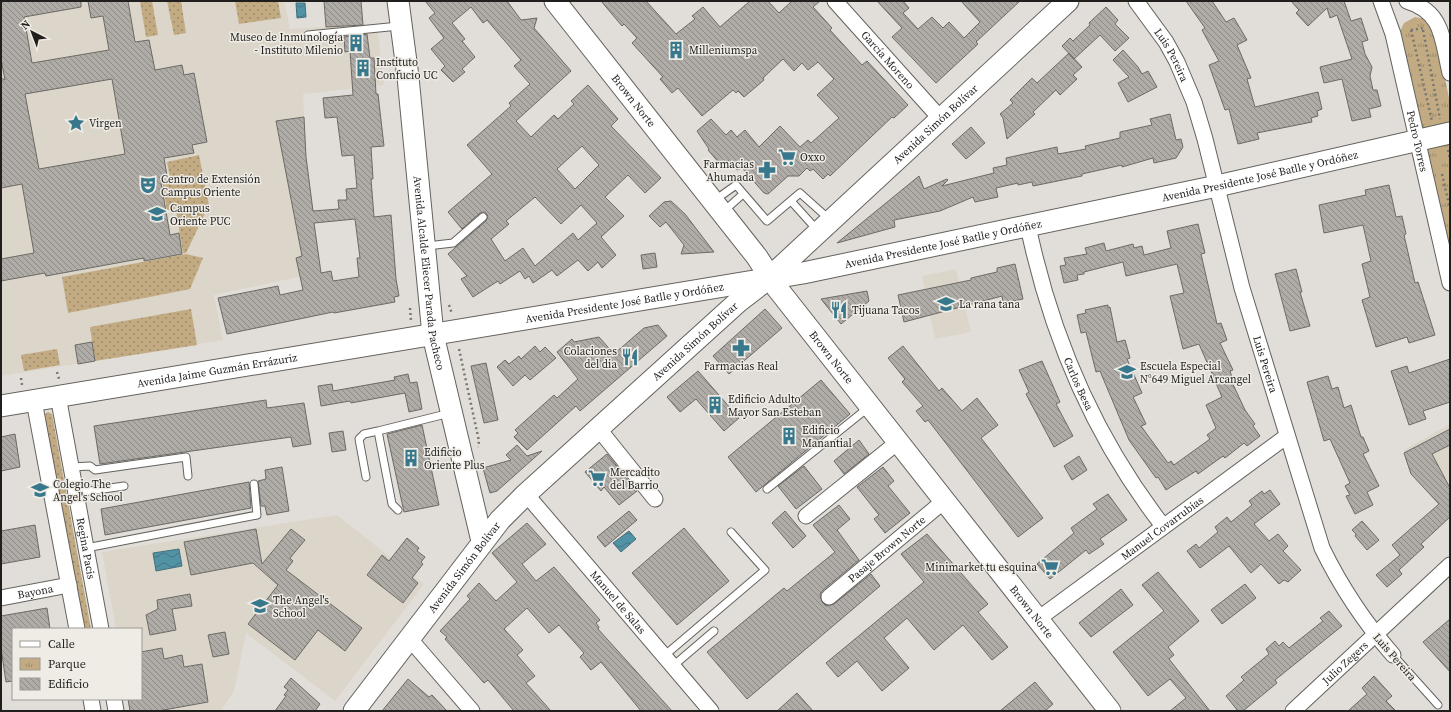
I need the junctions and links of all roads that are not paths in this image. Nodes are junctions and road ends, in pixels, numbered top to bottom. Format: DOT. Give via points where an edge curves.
graph roads {
  1 [pos="398,1"];
  2 [pos="555,1"];
  3 [pos="835,1"];
  4 [pos="1068,1"];
  5 [pos="1136,1"];
  6 [pos="1381,1"];
  7 [pos="1406,1"];
  8 [pos="401,26"];
  9 [pos="1393,34"];
  10 [pos="308,35"];
  11 [pos="1450,73"];
  12 [pos="940,118"];
  13 [pos="1443,132"];
  14 [pos="1417,140"];
  15 [pos="1217,186"];
  16 [pos="743,194"];
  17 [pos="791,201"];
  18 [pos="718,207"];
  19 [pos="483,217"];
  20 [pos="824,225"];
  21 [pos="1028,226"];
  22 [pos="424,246"];
  23 [pos="769,278"];
  24 [pos="1450,283"];
  25 [pos="433,335"];
  26 [pos="59,389"];
  27 [pos="34,401"];
  28 [pos="1,406"];
  29 [pos="869,406"];
  30 [pos="451,412"];
  31 [pos="598,428"];
  32 [pos="378,431"];
  33 [pos="1287,436"];
  34 [pos="898,442"];
  35 [pos="71,467"];
  36 [pos="188,476"];
  37 [pos="366,477"];
  38 [pos="254,484"];
  39 [pos="124,486"];
  40 [pos="767,489"];
  41 [pos="76,493"];
  42 [pos="526,494"];
  43 [pos="655,499"];
  44 [pos="944,501"];
  45 [pos="398,510"];
  46 [pos="806,516"];
  47 [pos="1163,526"];
  48 [pos="731,532"];
  49 [pos="482,541"];
  50 [pos="86,548"];
  51 [pos="1450,565"];
  52 [pos="69,585"];
  53 [pos="829,597"];
  54 [pos="1,598"];
  55 [pos="1038,619"];
  56 [pos="77,628"];
  57 [pos="101,628"];
  58 [pos="714,631"];
  59 [pos="1375,634"];
  60 [pos="409,638"];
  61 [pos="1393,655"];
  62 [pos="668,661"];
  63 [pos="91,700"];
  64 [pos="114,700"];
  65 [pos="1438,705"];
  66 [pos="93,711"];
  67 [pos="116,711"];
  68 [pos="354,711"];
  69 [pos="472,711"];
  70 [pos="712,711"];
  71 [pos="1110,711"];
  72 [pos="1293,711"];
  1 -- 8 [label="street, Avenida Alcalde Eliecer Parada Pacheco"];
  2 -- 18 [label="street, Brown Norte"];
  3 -- 12 [label="street, García Moreno"];
  4 -- 12 [label="street, Avenida Simón Bolívar"];
  5 -- 15 [label="street, Luis Pereira" via="1166,42 1187,84 1200,120"];
  6 -- 9 [label="street, Pedro Torres"];
  7 -- 9 [label="street" via="1394,18"];
  7 -- 11 [label="street" via="1429,11 1437,22"];
  8 -- 10 [label="lane"];
  8 -- 22 [label="street, Avenida Alcalde Eliecer Parada Pacheco"];
  9 -- 14 [label="street, Pedro Torres"];
  12 -- 20 [label="street, Avenida Simón Bolívar"];
  13 -- 14 [label="street, Avenida Presidente José Batlle y Ordóñez"];
  14 -- 15 [label="street, Avenida Presidente José Batlle y Ordóñez"];
  14 -- 24 [label="street, Pedro Torres"];
  15 -- 21 [label="street, Avenida Presidente José Batlle y Ordóñez"];
  15 -- 33 [label="street, Luis Pereira" via="1242,288"];
  16 -- 17 [label="lane" via="767,221"];
  16 -- 18 [label="lane"];
  16 -- 18 [label="lane" via="736,186"];
  17 -- 20 [label="lane"];
  17 -- 20 [label="lane" via="800,192"];
  18 -- 23 [label="street, Brown Norte"];
  19 -- 22 [label="lane" via="453,243"];
  20 -- 23 [label="street, Avenida Simón Bolívar"];
  21 -- 23 [label="street, Avenida Presidente José Batlle y Ordóñez" via="810,272"];
  21 -- 47 [label="street, Carlos Besa" via="1050,314 1083,398 1120,464"];
  22 -- 25 [label="street, Avenida Alcalde Eliecer Parada Pacheco"];
  23 -- 25 [label="street, Avenida Presidente José Batlle y Ordóñez"];
  23 -- 29 [label="street, Brown Norte"];
  23 -- 31 [label="street, Avenida Simón Bolívar" via="738,302"];
  25 -- 26 [label="street, Avenida Jaime Guzmán Errázuriz"];
  25 -- 30 [label="street, Avenida Alcalde Eliecer Parada Pacheco"];
  26 -- 27 [label="street, Avenida Jaime Guzmán Errázuriz"];
  26 -- 35 [label="street, Regina Pacis"];
  27 -- 28 [label="street, Avenida Jaime Guzmán Errázuriz"];
  27 -- 52 [label="street"];
  29 -- 34 [label="street, Brown Norte"];
  29 -- 40 [label="lane"];
  30 -- 32 [label="lane"];
  30 -- 49 [label="street, Avenida Alcalde Eliecer Parada Pacheco"];
  31 -- 42 [label="street, Avenida Simón Bolívar"];
  31 -- 43 [label="street"];
  32 -- 37 [label="lane" via="364,434 359,439"];
  32 -- 45 [label="lane" via="392,504"];
  33 -- 47 [label="street, Manuel Covarrubias"];
  33 -- 59 [label="street, Luis Pereira" via="1322,548 1339,580"];
  34 -- 44 [label="street, Brown Norte"];
  34 -- 46 [label="street"];
  35 -- 36 [label="lane" via="90,466 95,470 186,457"];
  35 -- 41 [label="street, Regina Pacis"];
  38 -- 50 [label="lane" via="257,515"];
  39 -- 41 [label="lane"];
  41 -- 50 [label="street, Regina Pacis"];
  42 -- 49 [label="street, Avenida Simón Bolívar"];
  42 -- 62 [label="street, Manuel de Salas"];
  44 -- 53 [label="street, Pasaje Brown Norte"];
  44 -- 55 [label="street, Brown Norte"];
  47 -- 55 [label="street, Manuel Covarrubias"];
  48 -- 62 [label="lane" via="765,570"];
  49 -- 60 [label="street, Avenida Simón Bolívar"];
  50 -- 57 [label="street, Regina Pacis"];
  51 -- 59 [label="street, Julio Zegers"];
  52 -- 54 [label="street, Bayona"];
  52 -- 56 [label="street"];
  55 -- 71 [label="street, Brown Norte"];
  58 -- 62 [label="lane"];
  59 -- 61 [label="street, Luis Pereira"];
  59 -- 72 [label="street, Julio Zegers"];
  60 -- 68 [label="street, Avenida Simón Bolívar"];
  60 -- 69 [label="street"];
  61 -- 65 [label="lane, Luis Pereira"];
  62 -- 70 [label="street, Manuel de Salas"];
  63 -- 66 [label="street"];
  64 -- 67 [label="street"];
}
